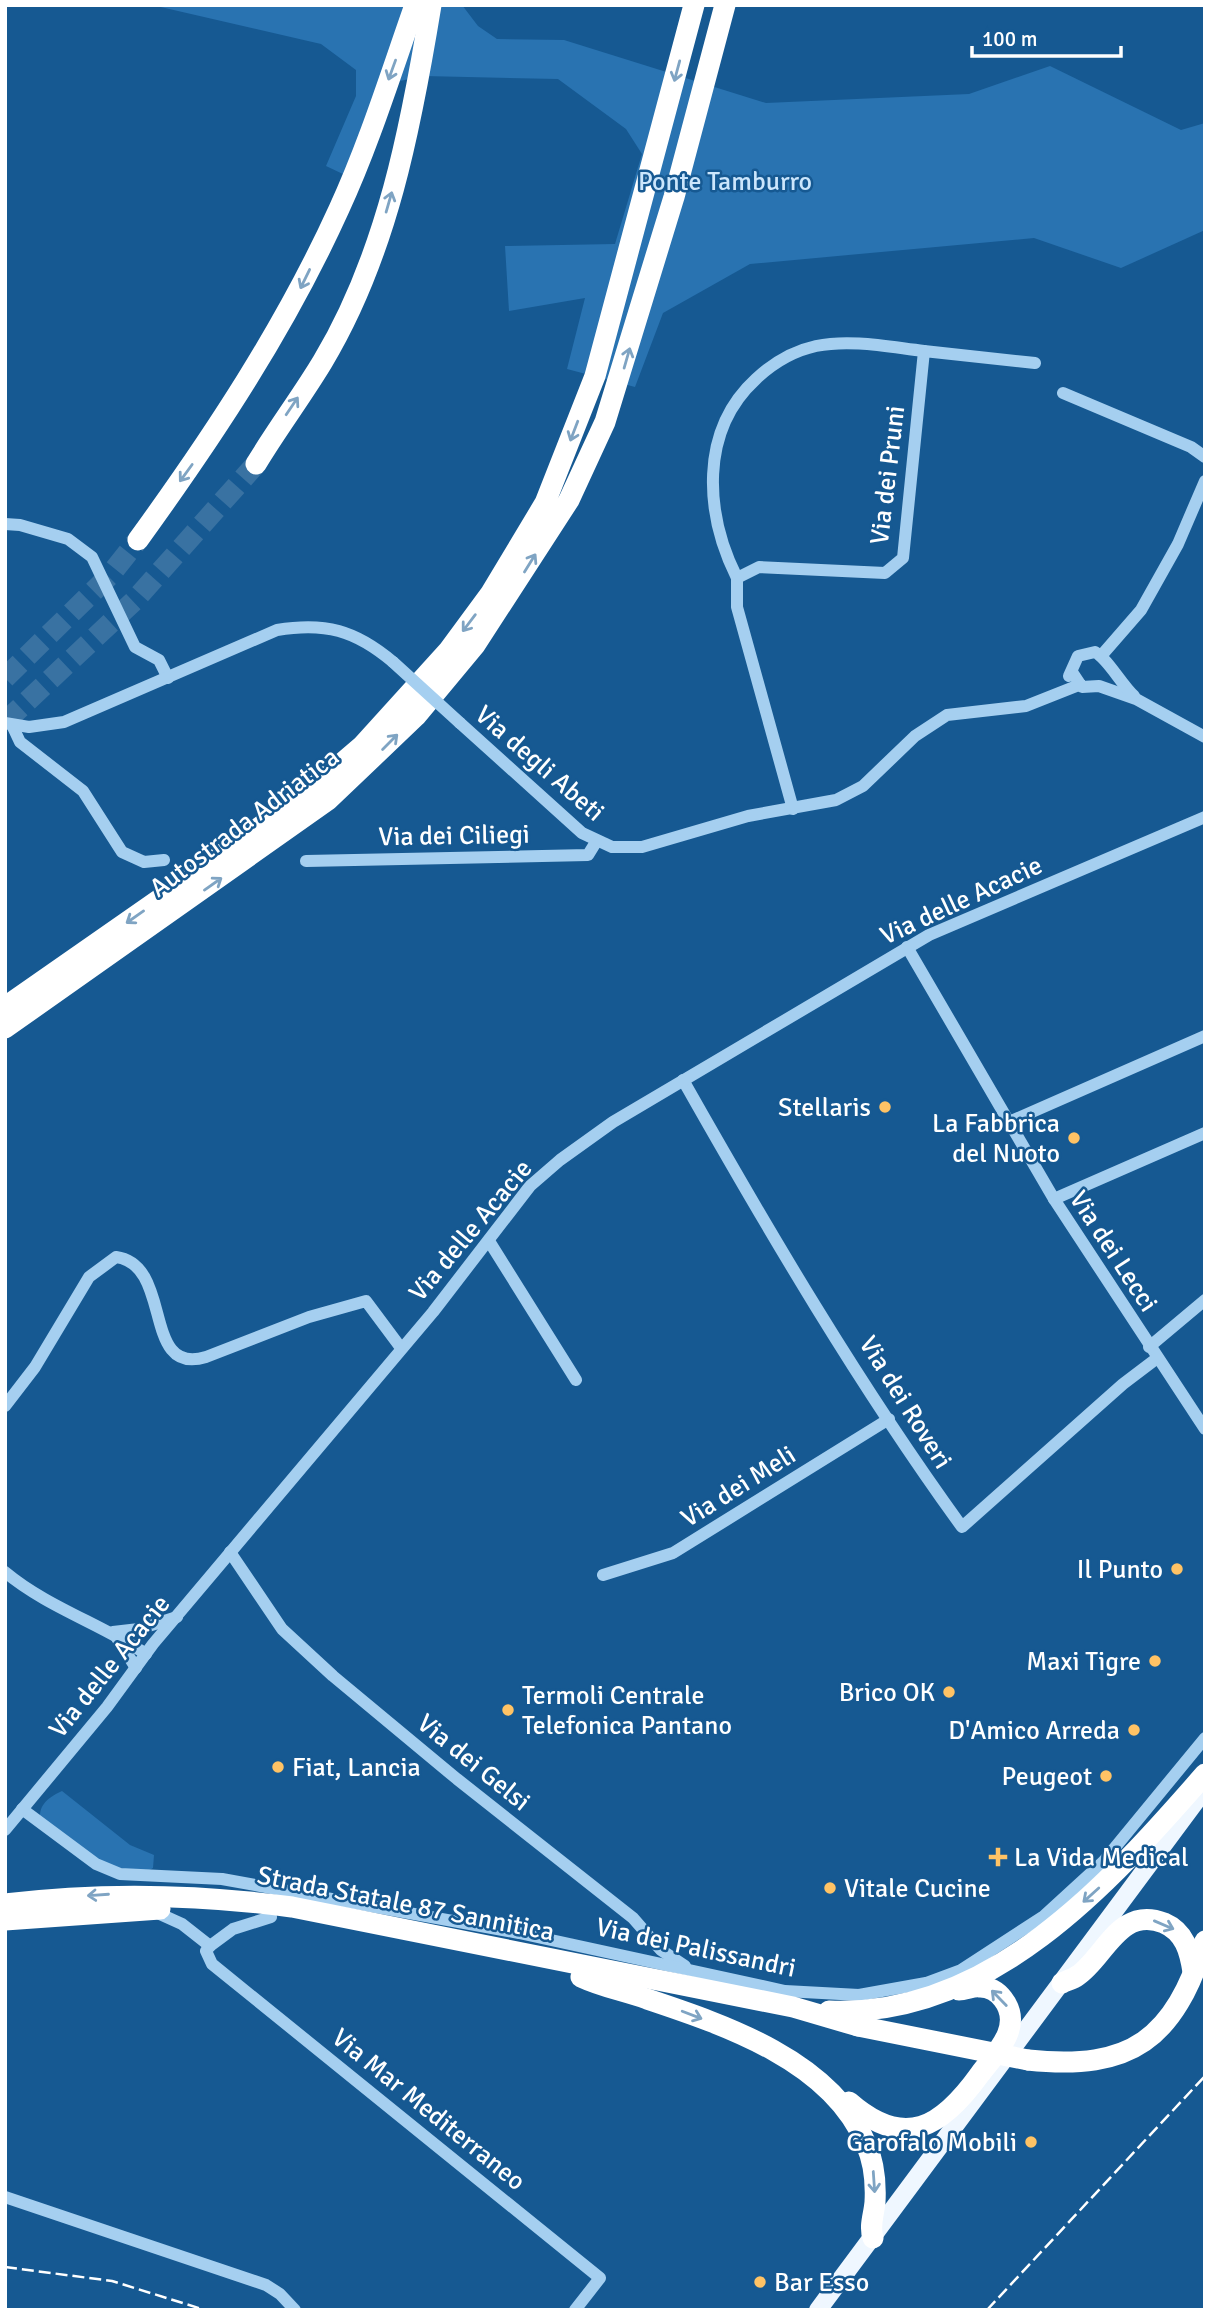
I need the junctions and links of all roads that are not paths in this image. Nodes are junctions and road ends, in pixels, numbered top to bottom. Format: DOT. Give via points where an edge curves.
graph roads {
  1 [pos="415,5"];
  2 [pos="430,5"];
  3 [pos="694,5"];
  4 [pos="725,5"];
  5 [pos="924,351"];
  6 [pos="1035,363"];
  7 [pos="1063,393"];
  8 [pos="1205,457"];
  9 [pos="256,464"];
  10 [pos="1205,481"];
  11 [pos="5,524"];
  12 [pos="138,540"];
  13 [pos="737,578"];
  14 [pos="1101,656"];
  15 [pos="1109,668"];
  16 [pos="1072,672"];
  17 [pos="168,678"];
  18 [pos="1079,685"];
  19 [pos="1099,686"];
  20 [pos="1057,692"];
  21 [pos="1136,699"];
  22 [pos="8,724"];
  23 [pos="1205,737"];
  24 [pos="793,809"];
  25 [pos="1205,817"];
  26 [pos="596,842"];
  27 [pos="164,860"];
  28 [pos="306,861"];
  29 [pos="157,923"];
  30 [pos="907,947"];
  31 [pos="5,1007"];
  32 [pos="5,1028"];
  33 [pos="1205,1036"];
  34 [pos="5,1040"];
  35 [pos="683,1080"];
  36 [pos="1009,1122"];
  37 [pos="1205,1133"];
  38 [pos="1054,1199"];
  39 [pos="489,1241"];
  40 [pos="1205,1300"];
  41 [pos="1149,1347"];
  42 [pos="401,1348"];
  43 [pos="1156,1359"];
  44 [pos="576,1380"];
  45 [pos="5,1406"];
  46 [pos="889,1419"];
  47 [pos="1205,1429"];
  48 [pos="230,1552"];
  49 [pos="5,1572"];
  50 [pos="603,1575"];
  51 [pos="178,1616"];
  52 [pos="139,1629"];
  53 [pos="113,1632"];
  54 [pos="150,1649"];
  55 [pos="136,1668"];
  56 [pos="1205,1738"];
  57 [pos="1205,1774"];
  58 [pos="1205,1789"];
  59 [pos="22,1809"];
  60 [pos="5,1830"];
  61 [pos="5,1901"];
  62 [pos="148,1909"];
  63 [pos="271,1917"];
  64 [pos="5,1920"];
  65 [pos="1205,1941"];
  66 [pos="210,1946"];
  67 [pos="1193,1974"];
  68 [pos="581,1977"];
  69 [pos="715,1977"];
  70 [pos="1062,1983"];
  71 [pos="943,1992"];
  72 [pos="793,2007"];
  73 [pos="859,2026"];
  74 [pos="836,2100"];
  75 [pos="5,2197"];
  76 [pos="873,2238"];
  77 [pos="295,2310"];
  78 [pos="575,2310"];
  79 [pos="818,2310"];
  1 -- 12 [label="highway, one-way" via="340,208 296,297 210,441"];
  9 -- 2 [label="highway, one-way" via="324,360 379,237 414,105"];
  3 -- 31 [label="highway, Autostrada Adriatica, one-way" via="595,376 545,503 491,593 404,702 333,771"];
  29 -- 4 [label="highway, Autostrada Adriatica, one-way" via="328,800 374,758 475,645 528,568 569,500 622,374"];
  5 -- 6 [label="street"];
  5 -- 13 [label="street, Via dei Pruni" via="903,558 885,573 759,567"];
  5 -- 13 [label="street" via="858,344 815,346 795,352 749,385 718,435 712,465 717,519"];
  7 -- 8 [label="street"];
  10 -- 14 [label="street" via="1178,544 1141,610"];
  11 -- 17 [label="street" via="68,539 92,557 135,647 159,660"];
  13 -- 24 [label="street" via="737,607"];
  14 -- 15 [label="street, Via degli Abeti"];
  14 -- 16 [label="street, Via degli Abeti" via="1081,654"];
  15 -- 19 [label="street"];
  15 -- 21 [label="street, Via degli Abeti"];
  16 -- 18 [label="street"];
  16 -- 20 [label="street, Via degli Abeti"];
  17 -- 22 [label="street, Via degli Abeti" via="64,722"];
  17 -- 26 [label="street, Via degli Abeti, bridge" via="277,630 307,625 337,629 365,640 393,662"];
  18 -- 19 [label="street, Via degli Abeti"];
  18 -- 20 [label="street, Via degli Abeti"];
  19 -- 21 [label="street, Via degli Abeti"];
  20 -- 24 [label="street, Via degli Abeti" via="1026,706 947,715 924,728 850,794"];
  21 -- 23 [label="street, Via degli Abeti"];
  22 -- 27 [label="street" via="20,742 83,790 122,852 144,862"];
  24 -- 26 [label="street, Via degli Abeti" via="748,816 642,847"];
  25 -- 30 [label="street, Via delle Acacie" via="969,915"];
  26 -- 28 [label="street, Via dei Ciliegi" via="588,855"];
  29 -- 32 [label="highway, Autostrada Adriatica"];
  29 -- 34 [label="highway"];
  30 -- 35 [label="street, Via delle Acacie"];
  30 -- 36 [label="street, Via dei Lecci"];
  33 -- 36 [label="street"];
  35 -- 39 [label="street, Via delle Acacie" via="560,1160 530,1186"];
  35 -- 46 [label="street, Via dei Roveri"];
  36 -- 38 [label="street, Via dei Lecci"];
  37 -- 38 [label="street"];
  38 -- 41 [label="street, Via dei Lecci"];
  39 -- 42 [label="street, Via delle Acacie"];
  39 -- 44 [label="street"];
  40 -- 41 [label="street"];
  41 -- 43 [label="street, Via dei Lecci"];
  42 -- 45 [label="street" via="366,1301 309,1317 206,1357 179,1359 169,1348 147,1277 126,1259 116,1257 89,1277 35,1367"];
  42 -- 48 [label="street, Via delle Acacie"];
  43 -- 46 [label="street, Via dei Roveri" via="962,1527"];
  43 -- 47 [label="street, Via dei Lecci"];
  46 -- 50 [label="street, Via dei Meli" via="673,1553"];
  48 -- 51 [label="street, Via delle Acacie"];
  48 -- 69 [label="street, Via dei Gelsi" via="282,1629 333,1676 633,1917 661,1950 686,1967"];
  49 -- 53 [label="street" via="53,1603"];
  51 -- 52 [label="street"];
  51 -- 54 [label="street, Via delle Acacie"];
  52 -- 53 [label="street"];
  52 -- 54 [label="street"];
  53 -- 54 [label="street"];
  53 -- 55 [label="street"];
  54 -- 55 [label="street, Via delle Acacie"];
  55 -- 59 [label="street, Via delle Acacie"];
  56 -- 69 [label="street, Via dei Palissandri" via="1082,1881 1044,1916 961,1970 926,1983 859,1995 785,1992"];
  57 -- 71 [label="highway, one-way" via="1130,1857 1068,1915 1029,1946"];
  58 -- 70 [label="main road"];
  59 -- 60 [label="street, Via delle Acacie"];
  59 -- 69 [label="street, Via dei Palissandri" via="96,1864 120,1874 222,1879 316,1894"];
  72 -- 61 [label="highway, Strada Statale 87 Sannitica, one-way" via="268,1904 107,1894"];
  62 -- 63 [label="highway, Strada Statale 87 Sannitica"];
  62 -- 64 [label="highway, Strada Statale 87 Sannitica"];
  62 -- 66 [label="street" via="182,1924"];
  63 -- 66 [label="street" via="233,1929"];
  63 -- 68 [label="highway, Strada Statale 87 Sannitica"];
  65 -- 67 [label="highway"];
  66 -- 78 [label="street, Via Mar Mediterraneo" via="206,1951 212,1964 600,2278"];
  70 -- 67 [label="highway, one-way" via="1078,1976 1119,1931 1148,1920 1177,1931 1189,1951"];
  67 -- 73 [label="highway, bridge" via="1177,2010 1157,2033 1122,2053 1087,2061 1028,2060"];
  68 -- 73 [label="highway"];
  68 -- 74 [label="highway, one-way" via="746,2037 804,2071"];
  70 -- 76 [label="main road"];
  71 -- 72 [label="highway" via="870,2009"];
  74 -- 71 [label="highway, one-way" via="849,2102 880,2125 901,2129 935,2122 954,2108 1006,2040 1011,2021 1006,2003 988,1988"];
  72 -- 73 [label="highway"];
  74 -- 76 [label="highway, one-way" via="859,2129 870,2156 875,2191"];
  75 -- 77 [label="street" via="266,2285"];
  76 -- 79 [label="main road"];
}
